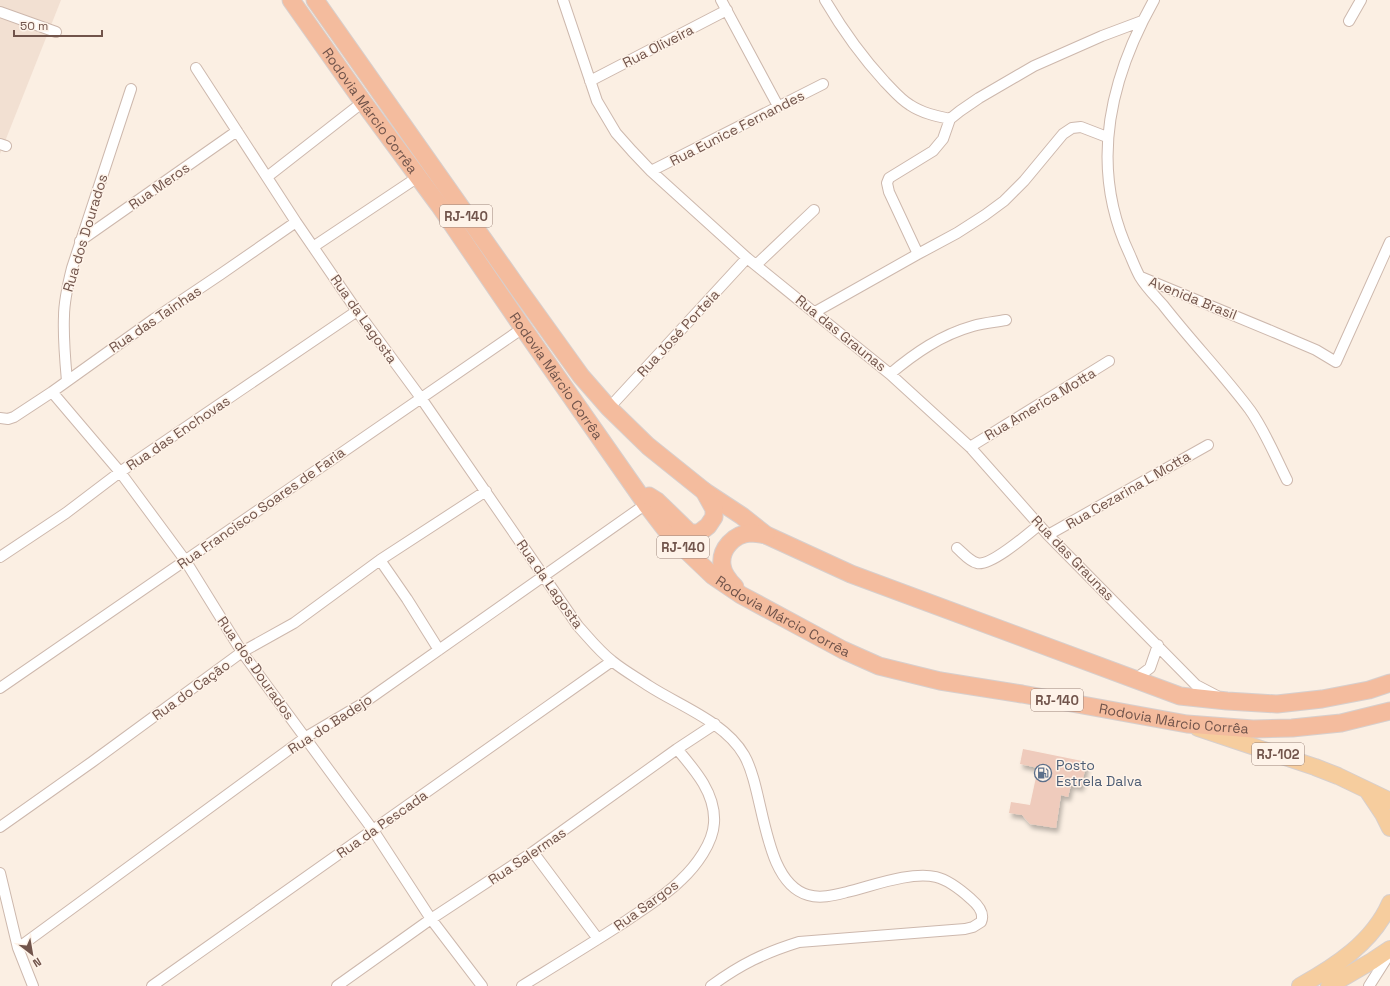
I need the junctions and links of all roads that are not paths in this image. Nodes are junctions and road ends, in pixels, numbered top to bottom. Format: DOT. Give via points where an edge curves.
graph roads {
  1 [pos="292,0"];
  2 [pos="315,0"];
  3 [pos="563,0"];
  4 [pos="721,0"];
  5 [pos="825,0"];
  6 [pos="1154,0"];
  7 [pos="1361,0"];
  8 [pos="727,10"];
  9 [pos="0,12"];
  10 [pos="1142,21"];
  11 [pos="1349,21"];
  12 [pos="56,32"];
  13 [pos="196,68"];
  14 [pos="590,81"];
  15 [pos="823,84"];
  16 [pos="131,88"];
  17 [pos="363,102"];
  18 [pos="778,106"];
  19 [pos="950,119"];
  20 [pos="237,131"];
  21 [pos="1108,137"];
  22 [pos="651,171"];
  23 [pos="267,177"];
  24 [pos="418,177"];
  25 [pos="814,210"];
  26 [pos="296,222"];
  27 [pos="80,241"];
  28 [pos="1390,242"];
  29 [pos="313,247"];
  30 [pos="918,254"];
  31 [pos="747,258"];
  32 [pos="756,264"];
  33 [pos="1140,277"];
  34 [pos="357,311"];
  35 [pos="815,312"];
  36 [pos="1006,320"];
  37 [pos="523,328"];
  38 [pos="1110,361"];
  39 [pos="890,374"];
  40 [pos="66,381"];
  41 [pos="52,392"];
  42 [pos="421,398"];
  43 [pos="609,408"];
  44 [pos="0,418"];
  45 [pos="1208,445"];
  46 [pos="970,447"];
  47 [pos="120,472"];
  48 [pos="1287,480"];
  49 [pos="635,488"];
  50 [pos="704,491"];
  51 [pos="486,492"];
  52 [pos="646,504"];
  53 [pos="1039,525"];
  54 [pos="766,535"];
  55 [pos="1048,535"];
  56 [pos="957,548"];
  57 [pos="0,557"];
  58 [pos="185,560"];
  59 [pos="380,560"];
  60 [pos="545,576"];
  61 [pos="741,595"];
  62 [pos="1158,645"];
  63 [pos="439,650"];
  64 [pos="242,652"];
  65 [pos="612,661"];
  66 [pos="1134,680"];
  67 [pos="1390,683"];
  68 [pos="0,688"];
  69 [pos="1227,701"];
  70 [pos="1390,711"];
  71 [pos="715,724"];
  72 [pos="1187,724"];
  73 [pos="306,737"];
  74 [pos="677,749"];
  75 [pos="1366,789"];
  76 [pos="1390,801"];
  77 [pos="0,827"];
  78 [pos="1390,828"];
  79 [pos="373,830"];
  80 [pos="533,852"];
  81 [pos="0,873"];
  82 [pos="1390,903"];
  83 [pos="432,919"];
  84 [pos="598,939"];
  85 [pos="18,948"];
  86 [pos="1390,949"];
  87 [pos="1355,950"];
  88 [pos="1390,953"];
  89 [pos="1372,962"];
  90 [pos="33,986"];
  91 [pos="152,986"];
  92 [pos="338,986"];
  93 [pos="482,986"];
  94 [pos="522,986"];
  95 [pos="711,986"];
  96 [pos="1300,986"];
  97 [pos="1329,986"];
  98 [pos="1368,986"];
  1 -- 17 [label="highway, Rodovia Márcio Corrêa / RJ-140"];
  2 -- 43 [label="highway, Rodovia Márcio Corrêa / RJ-140" via="531,307 581,376"];
  3 -- 14 [label="street, Rua das Graunas"];
  4 -- 8 [label="street"];
  5 -- 19 [label="street" via="850,40 898,96 928,114"];
  6 -- 10 [label="street, Avenida Brasil"];
  7 -- 11 [label="street"];
  8 -- 14 [label="street, Rua Oliveira"];
  8 -- 18 [label="street"];
  9 -- 12 [label="street"];
  10 -- 19 [label="street" via="1034,66 979,98"];
  10 -- 21 [label="street, Avenida Brasil" via="1119,78"];
  13 -- 20 [label="street, Rua da Lagosta"];
  14 -- 22 [label="street, Rua das Graunas" via="597,101 616,133"];
  15 -- 18 [label="street, Rua Eunice Fernandes"];
  16 -- 27 [label="street, Rua dos Dourados"];
  17 -- 23 [label="street"];
  17 -- 24 [label="highway, Rodovia Márcio Corrêa / RJ-140"];
  18 -- 22 [label="street, Rua Eunice Fernandes"];
  19 -- 30 [label="street" via="938,146 888,180 889,192"];
  20 -- 23 [label="street, Rua da Lagosta"];
  20 -- 27 [label="street, Rua Meros"];
  21 -- 30 [label="street" via="1081,127 1068,130 1004,201 957,233"];
  21 -- 33 [label="street, Avenida Brasil" via="1109,186 1114,212 1123,240"];
  22 -- 31 [label="street, Rua das Graunas"];
  23 -- 26 [label="street, Rua da Lagosta"];
  24 -- 29 [label="street"];
  24 -- 37 [label="highway, Rodovia Márcio Corrêa / RJ-140"];
  25 -- 32 [label="street"];
  26 -- 29 [label="street, Rua da Lagosta"];
  26 -- 40 [label="street, Rua das Tainhas"];
  27 -- 40 [label="street, Rua dos Dourados" via="64,315"];
  28 -- 33 [label="street, Avenida Brasil" via="1336,362 1316,350"];
  29 -- 34 [label="street, Rua da Lagosta"];
  30 -- 35 [label="street"];
  31 -- 32 [label="street, Rua das Graunas"];
  31 -- 43 [label="street, Rua José Porteia"];
  32 -- 35 [label="street, Rua das Graunas"];
  33 -- 48 [label="street" via="1250,411"];
  34 -- 42 [label="street, Rua da Lagosta"];
  34 -- 47 [label="street, Rua das Enchovas"];
  35 -- 39 [label="street, Rua das Graunas"];
  36 -- 39 [label="street" via="973,326 954,333 912,356"];
  37 -- 42 [label="street, Rua Francisco Soares de Faria"];
  37 -- 49 [label="highway, Rodovia Márcio Corrêa / RJ-140"];
  38 -- 46 [label="street, Rua America Motta"];
  39 -- 46 [label="street, Rua das Graunas"];
  40 -- 41 [label="street, Rua das Tainhas"];
  41 -- 44 [label="street, Rua das Tainhas" via="14,417"];
  41 -- 47 [label="street, Rua dos Dourados"];
  42 -- 51 [label="street, Rua da Lagosta"];
  42 -- 58 [label="street, Rua Francisco Soares de Faria"];
  43 -- 50 [label="highway, Rodovia Márcio Corrêa / RJ-140" via="648,446"];
  45 -- 55 [label="street, Rua Cezarina L Motta"];
  46 -- 53 [label="street, Rua das Graunas"];
  47 -- 57 [label="street, Rua das Enchovas" via="66,513"];
  47 -- 58 [label="street, Rua dos Dourados"];
  49 -- 50 [label="highway" via="657,501 690,533 699,533 714,517 714,509"];
  49 -- 52 [label="highway, Rodovia Márcio Corrêa / RJ-140"];
  50 -- 54 [label="highway, Rodovia Márcio Corrêa / RJ-140"];
  51 -- 59 [label="street, Rua do Cação"];
  51 -- 60 [label="street, Rua da Lagosta"];
  52 -- 60 [label="street, Rua do Badejo"];
  52 -- 61 [label="highway, Rodovia Márcio Corrêa / RJ-140" via="670,534 713,576"];
  53 -- 55 [label="street, Rua das Graunas"];
  53 -- 56 [label="street" via="984,563 972,561"];
  54 -- 61 [label="highway" via="749,533 738,536 729,543 723,553 722,565 726,576"];
  54 -- 66 [label="highway, Rodovia Márcio Corrêa / RJ-140" via="851,574"];
  55 -- 62 [label="street, Rua das Graunas"];
  58 -- 64 [label="street, Rua dos Dourados"];
  58 -- 68 [label="street, Rua Francisco Soares de Faria"];
  59 -- 63 [label="street"];
  59 -- 64 [label="street, Rua do Cação" via="294,623"];
  60 -- 63 [label="street, Rua do Badejo"];
  60 -- 65 [label="street, Rua da Lagosta" via="578,626"];
  61 -- 72 [label="highway, Rodovia Márcio Corrêa / RJ-140" via="843,650 879,666 940,681"];
  62 -- 66 [label="street" via="1150,668"];
  62 -- 69 [label="street, Rua das Graunas" via="1196,685"];
  63 -- 73 [label="street, Rua do Badejo" via="362,704"];
  64 -- 73 [label="street, Rua dos Dourados"];
  64 -- 77 [label="street, Rua do Cação"];
  65 -- 71 [label="street, Rua da Lagosta"];
  65 -- 79 [label="street, Rua da Pescada"];
  66 -- 69 [label="highway, Rodovia Márcio Corrêa / RJ-140" via="1180,696"];
  67 -- 69 [label="highway, Rodovia Márcio Corrêa / RJ-140" via="1369,690 1306,701 1277,704"];
  70 -- 72 [label="highway, Rodovia Márcio Corrêa / RJ-140" via="1341,723 1292,728 1253,729"];
  71 -- 74 [label="street, Rua Salermas"];
  71 -- 95 [label="street, Rua da Lagosta" via="744,755 755,783 772,852 786,880 798,890 820,897 837,895 924,875 937,877 956,887 979,907 983,916 981,922 965,929 799,942 760,955"];
  72 -- 75 [label="main road, RJ-102" via="1314,767"];
  73 -- 79 [label="street, Rua dos Dourados"];
  73 -- 85 [label="street, Rua do Badejo"];
  74 -- 80 [label="street, Rua Salermas"];
  74 -- 84 [label="street, Rua Sargos" via="695,770 710,798 714,812 712,836 703,854 682,879 655,901"];
  75 -- 76 [label="main road"];
  75 -- 78 [label="main road"];
  79 -- 83 [label="street, Rua dos Dourados"];
  79 -- 91 [label="street, Rua da Pescada"];
  80 -- 83 [label="street, Rua Salermas"];
  80 -- 84 [label="street"];
  81 -- 85 [label="street"];
  82 -- 87 [label="main road" via="1374,931"];
  83 -- 92 [label="street, Rua Salermas"];
  83 -- 93 [label="street, Rua dos Dourados"];
  84 -- 94 [label="street, Rua Sargos"];
  85 -- 90 [label="street"];
  86 -- 89 [label="main road"];
  87 -- 89 [label="main road"];
  87 -- 96 [label="main road"];
  88 -- 98 [label="street"];
  89 -- 97 [label="main road"];
}
